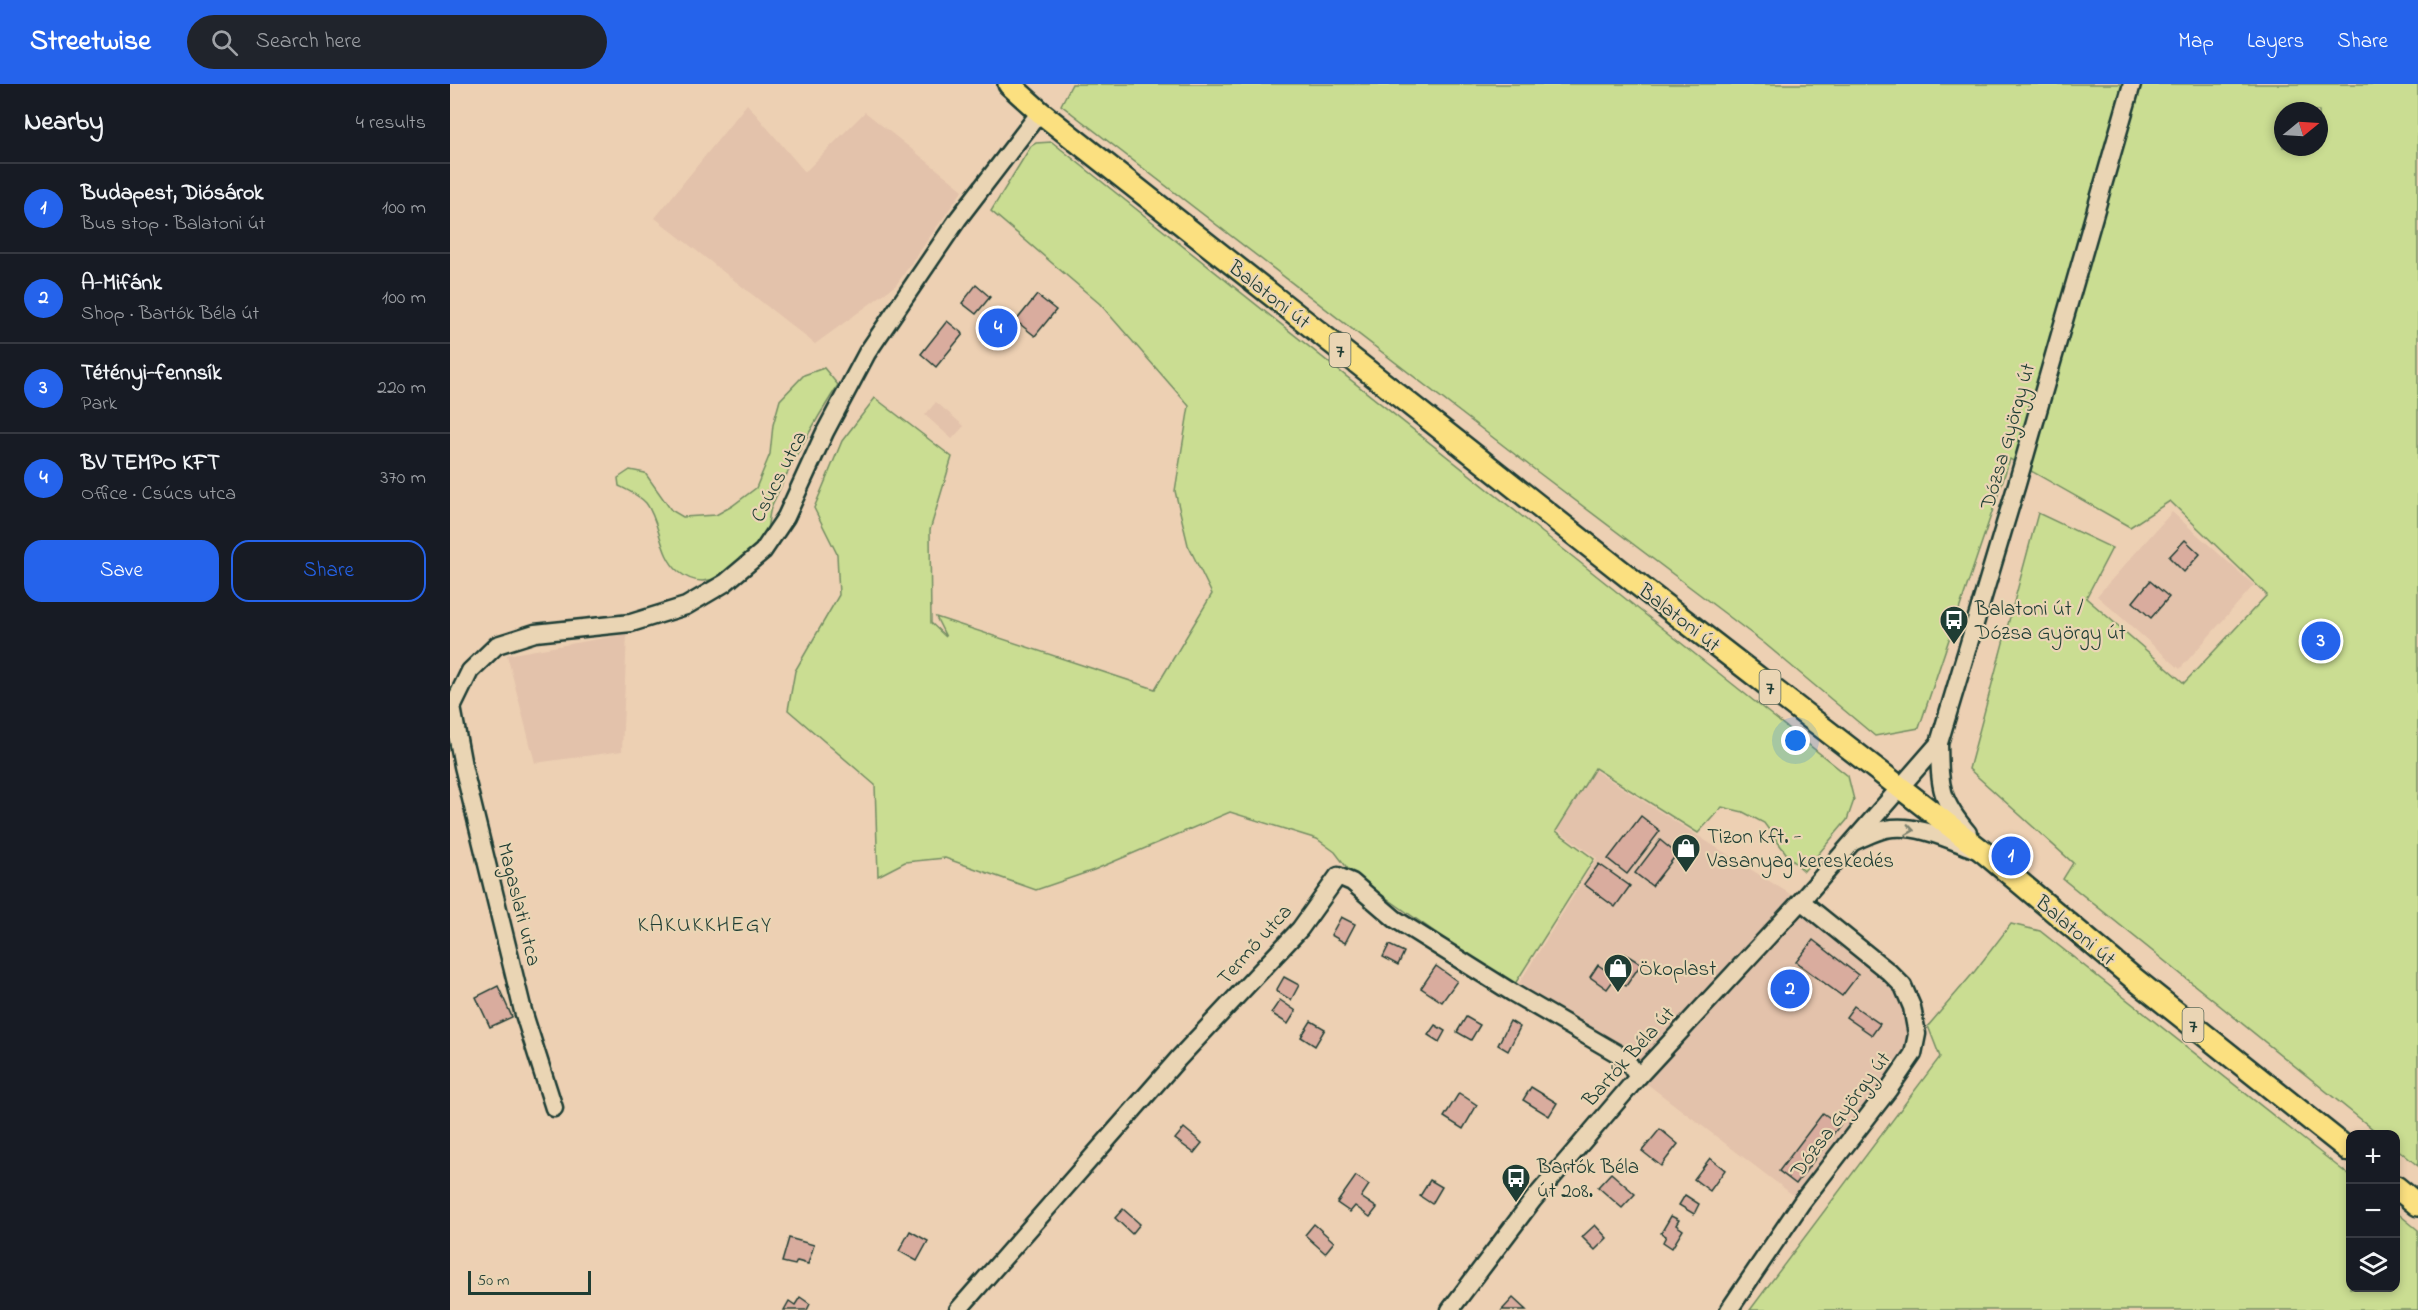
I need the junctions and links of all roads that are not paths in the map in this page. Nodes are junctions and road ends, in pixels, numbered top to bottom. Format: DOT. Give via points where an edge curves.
graph roads {
  1 [pos="1009,84"];
  2 [pos="2132,84"];
  3 [pos="1040,112"];
  4 [pos="451,710"];
  5 [pos="1939,743"];
  6 [pos="1899,788"];
  7 [pos="1854,841"];
  8 [pos="1986,854"];
  9 [pos="1801,902"];
  10 [pos="1638,1077"];
  11 [pos="554,1108"];
  12 [pos="2346,1148"];
  13 [pos="2400,1190"];
  14 [pos="2418,1205"];
  15 [pos="958,1310"];
  16 [pos="1450,1310"];
  17 [pos="1729,1310"];
  1 -- 3 [label="main road, Balatoni út / 7"];
  2 -- 5 [label="street, Dózsa György út"];
  3 -- 4 [label="street, Csúcs utca" via="958,219 867,353 786,517 763,552 725,583 686,606 631,623 535,633 497,645 470,671"];
  3 -- 6 [label="main road, Balatoni út / 7"];
  4 -- 11 [label="street, Magaslati utca" via="523,1011"];
  5 -- 6 [label="street, Dózsa György út"];
  5 -- 8 [label="street" via="1944,800"];
  6 -- 7 [label="street, Bartók Béla út"];
  6 -- 8 [label="main road, Balatoni út / 7"];
  7 -- 8 [label="street, one-way" via="1899,828 1938,836"];
  7 -- 9 [label="street, Bartók Béla út"];
  8 -- 12 [label="main road, Balatoni út / 7"];
  9 -- 10 [label="street, Bartók Béla út"];
  9 -- 17 [label="street, Dózsa György út" via="1903,986 1917,1034 1913,1054 1802,1202"];
  10 -- 15 [label="street, Termő utca" via="1624,1058 1403,924 1352,882 1338,876 1300,929 1178,1059"];
  10 -- 16 [label="street, Bartók Béla út" via="1533,1200"];
  13 -- 14 [label="main road"];
}
